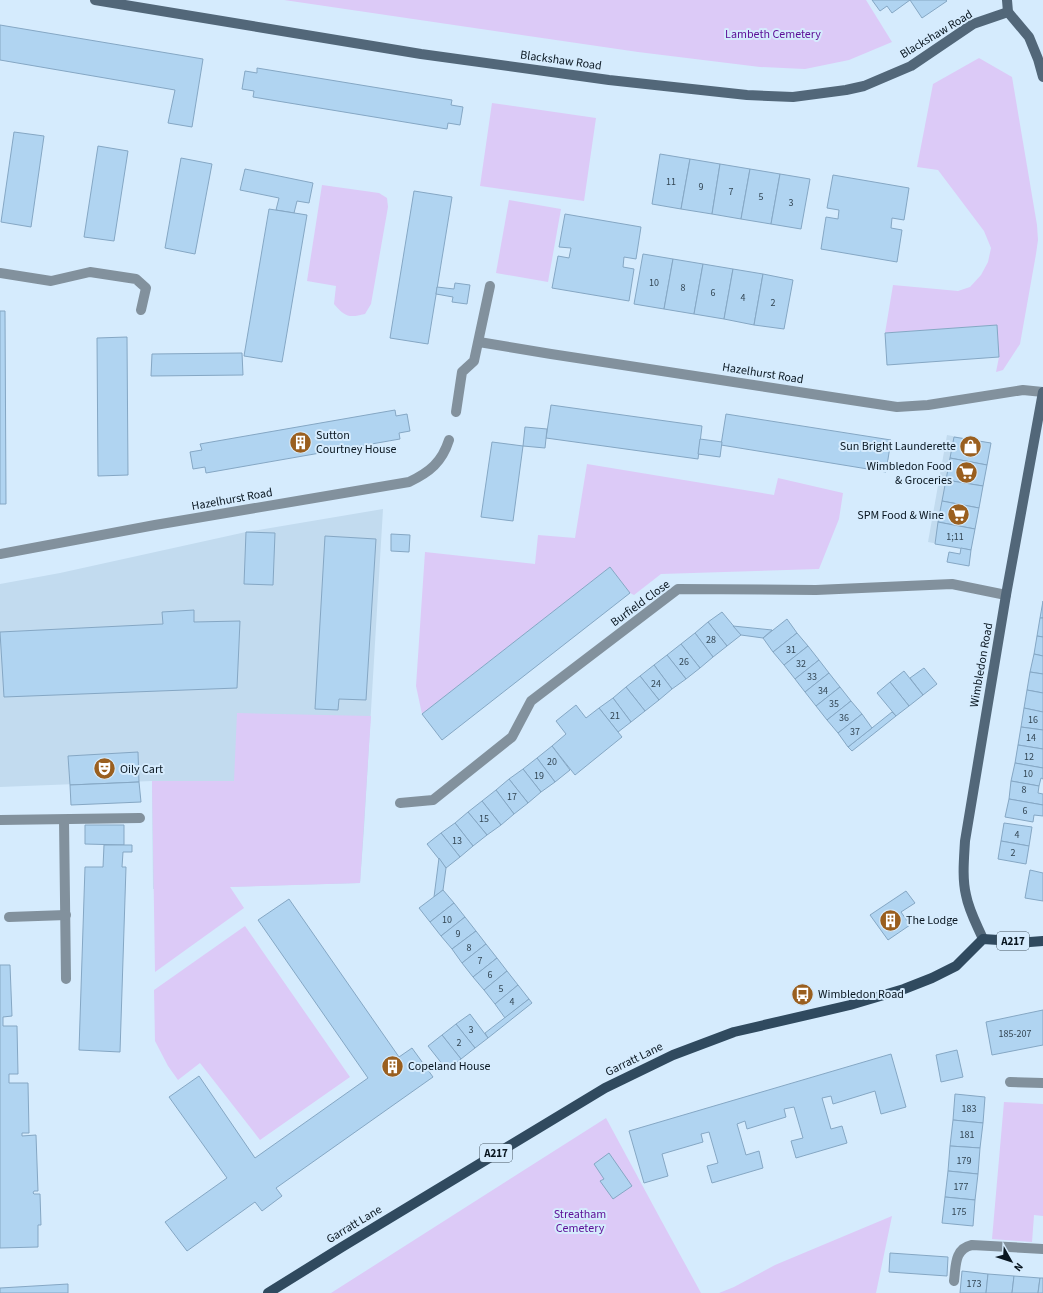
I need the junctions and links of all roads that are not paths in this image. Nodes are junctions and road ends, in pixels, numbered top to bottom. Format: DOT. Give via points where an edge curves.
graph roads {
  1 [pos="95,0"];
  2 [pos="1007,0"];
  3 [pos="1008,12"];
  4 [pos="1043,77"];
  5 [pos="0,273"];
  6 [pos="490,286"];
  7 [pos="141,310"];
  8 [pos="479,342"];
  9 [pos="1043,392"];
  10 [pos="456,412"];
  11 [pos="449,440"];
  12 [pos="0,554"];
  13 [pos="1006,596"];
  14 [pos="400,803"];
  15 [pos="140,818"];
  16 [pos="0,820"];
  17 [pos="64,820"];
  18 [pos="66,915"];
  19 [pos="9,918"];
  20 [pos="983,940"];
  21 [pos="1043,941"];
  22 [pos="66,979"];
  23 [pos="1010,1082"];
  24 [pos="1043,1083"];
  25 [pos="1043,1249"];
  26 [pos="954,1281"];
  27 [pos="268,1293"];
  1 -- 3 [label="street, Blackshaw Road" via="421,54 610,80 747,95 793,97 864,86 911,66 973,24"];
  2 -- 3 [label="street"];
  3 -- 4 [label="street" via="1029,37"];
  5 -- 7 [label="street" via="51,281 90,272 136,279 146,288"];
  6 -- 8 [label="street"];
  8 -- 9 [label="street, Hazelhurst Road" via="897,407 928,405 1023,390"];
  8 -- 10 [label="street" via="474,361 462,372"];
  9 -- 13 [label="street, Wimbledon Road"];
  11 -- 12 [label="street, Hazelhurst Road" via="445,452 437,462 424,475 409,482"];
  13 -- 14 [label="street, Burfield Close" via="952,584 816,590 678,589 531,701 512,737 433,800"];
  13 -- 20 [label="street, Wimbledon Road" via="965,841 963,868 965,894"];
  15 -- 17 [label="street"];
  16 -- 17 [label="street"];
  17 -- 18 [label="street"];
  18 -- 19 [label="street"];
  18 -- 22 [label="street"];
  20 -- 21 [label="main road, A217"];
  20 -- 27 [label="main road, Garratt Lane / A217" via="956,966 904,989 850,1005 734,1032 659,1061 605,1088"];
  23 -- 24 [label="street"];
  25 -- 26 [label="street" via="966,1246 958,1254"];
}
